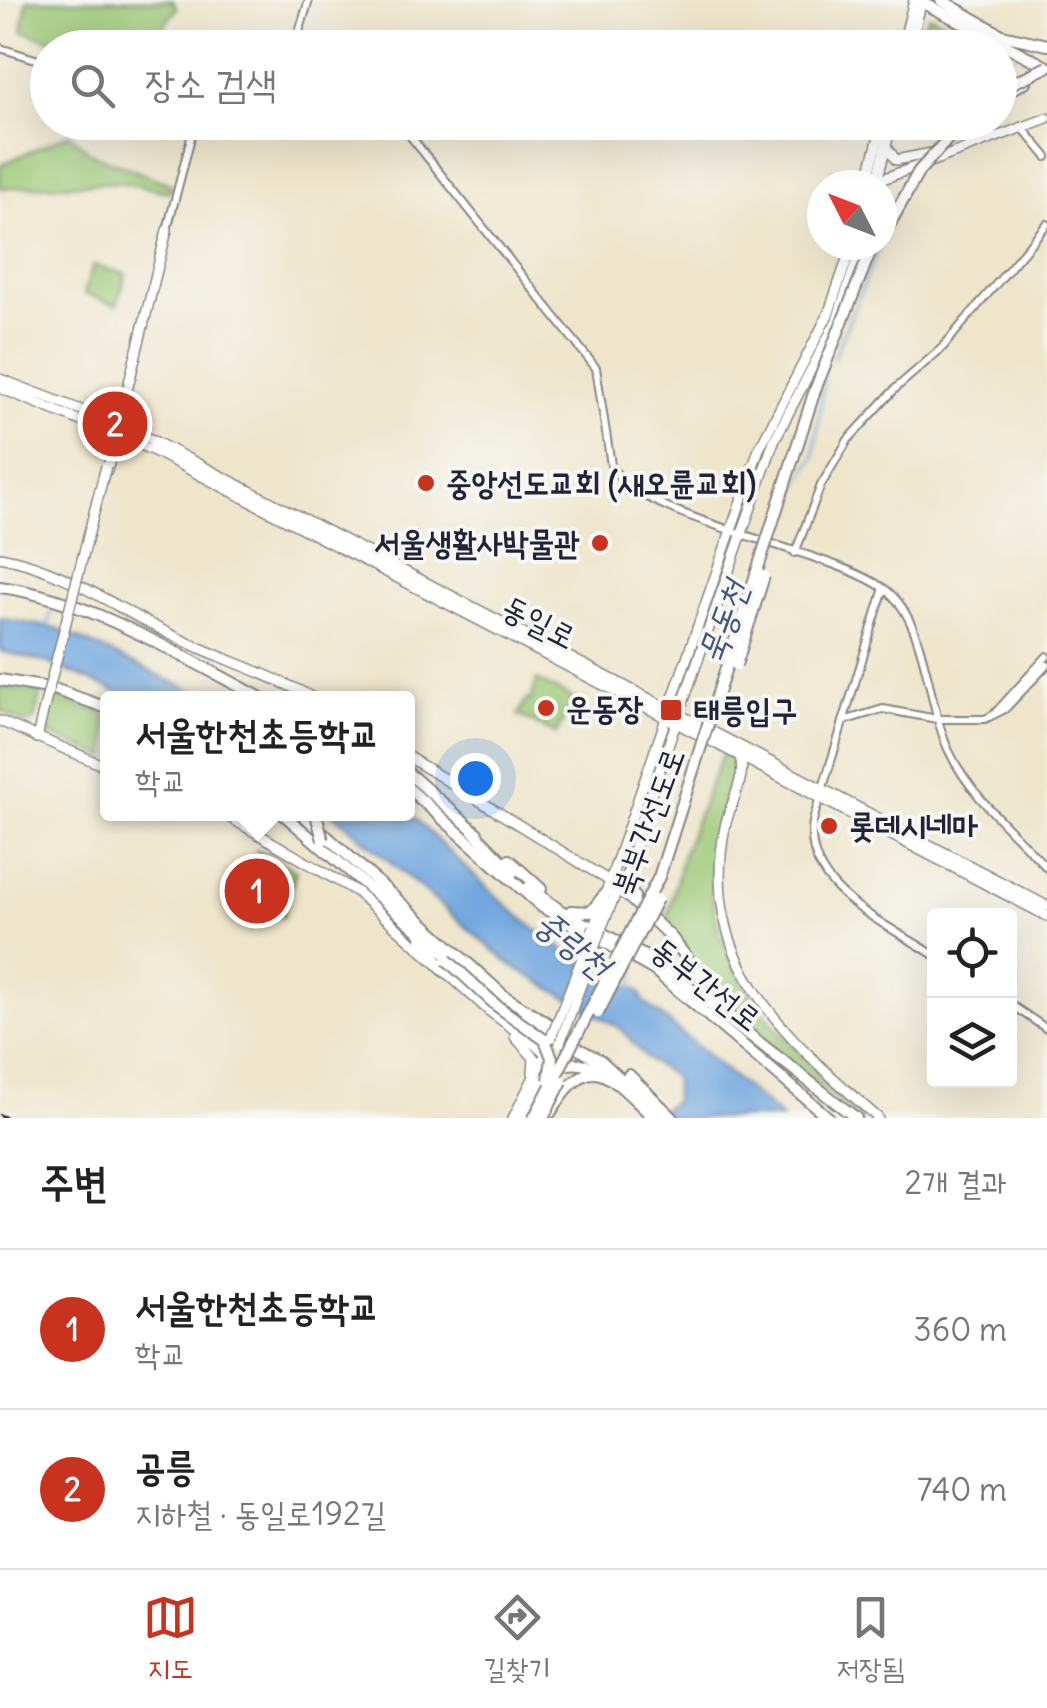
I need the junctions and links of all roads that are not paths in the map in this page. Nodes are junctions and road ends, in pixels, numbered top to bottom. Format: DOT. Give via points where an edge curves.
graph roads {
  1 [pos="309,0"];
  2 [pos="920,0"];
  3 [pos="941,0"];
  4 [pos="300,30"];
  5 [pos="909,30"];
  6 [pos="914,30"];
  7 [pos="977,30"];
  8 [pos="999,30"];
  9 [pos="1017,39"];
  10 [pos="1047,45"];
  11 [pos="0,50"];
  12 [pos="1017,51"];
  13 [pos="30,58"];
  14 [pos="1047,68"];
  15 [pos="1017,84"];
  16 [pos="1047,118"];
  17 [pos="1021,126"];
  18 [pos="1017,128"];
  19 [pos="190,140"];
  20 [pos="413,140"];
  21 [pos="880,140"];
  22 [pos="888,140"];
  23 [pos="937,140"];
  24 [pos="947,140"];
  25 [pos="984,140"];
  26 [pos="886,146"];
  27 [pos="1047,157"];
  28 [pos="929,158"];
  29 [pos="874,170"];
  30 [pos="877,170"];
  31 [pos="897,174"];
  32 [pos="897,197"];
  33 [pos="897,210"];
  34 [pos="1047,224"];
  35 [pos="166,230"];
  36 [pos="847,260"];
  37 [pos="857,260"];
  38 [pos="871,260"];
  39 [pos="872,260"];
  40 [pos="0,379"];
  41 [pos="0,388"];
  42 [pos="116,428"];
  43 [pos="110,450"];
  44 [pos="740,532"];
  45 [pos="794,552"];
  46 [pos="0,556"];
  47 [pos="76,580"];
  48 [pos="0,587"];
  49 [pos="884,588"];
  50 [pos="1047,656"];
  51 [pos="1047,665"];
  52 [pos="0,680"];
  53 [pos="246,691"];
  54 [pos="297,691"];
  55 [pos="100,706"];
  56 [pos="674,714"];
  57 [pos="994,714"];
  58 [pos="936,719"];
  59 [pos="0,722"];
  60 [pos="842,722"];
  61 [pos="37,738"];
  62 [pos="727,742"];
  63 [pos="738,753"];
  64 [pos="754,760"];
  65 [pos="415,761"];
  66 [pos="100,764"];
  67 [pos="740,776"];
  68 [pos="415,780"];
  69 [pos="415,793"];
  70 [pos="822,793"];
  71 [pos="236,821"];
  72 [pos="293,821"];
  73 [pos="310,821"];
  74 [pos="318,821"];
  75 [pos="473,830"];
  76 [pos="638,834"];
  77 [pos="336,856"];
  78 [pos="1047,868"];
  79 [pos="612,886"];
  80 [pos="379,894"];
  81 [pos="637,902"];
  82 [pos="1045,910"];
  83 [pos="927,950"];
  84 [pos="636,954"];
  85 [pos="446,966"];
  86 [pos="1017,1009"];
  87 [pos="713,1013"];
  88 [pos="502,1023"];
  89 [pos="1047,1029"];
  90 [pos="549,1056"];
  91 [pos="778,1058"];
  92 [pos="568,1063"];
  93 [pos="535,1082"];
  94 [pos="638,1088"];
  95 [pos="512,1118"];
  96 [pos="521,1118"];
  97 [pos="533,1118"];
  98 [pos="545,1118"];
  99 [pos="653,1118"];
  100 [pos="663,1118"];
  101 [pos="674,1118"];
  102 [pos="829,1118"];
  103 [pos="856,1118"];
  104 [pos="878,1118"];
  1 -- 4 [label="street"];
  2 -- 5 [label="main road"];
  2 -- 6 [label="main road"];
  2 -- 7 [label="highway"];
  3 -- 8 [label="highway"];
  9 -- 10 [label="highway"];
  11 -- 13 [label="street"];
  12 -- 14 [label="highway"];
  14 -- 15 [label="highway, bridge"];
  16 -- 17 [label="main road"];
  17 -- 18 [label="main road"];
  17 -- 27 [label="street"];
  19 -- 35 [label="street"];
  20 -- 44 [label="street" via="596,368 619,479 677,510"];
  21 -- 29 [label="main road"];
  22 -- 26 [label="main road"];
  23 -- 32 [label="highway, bridge"];
  24 -- 33 [label="highway, 북부간선도로, bridge"];
  25 -- 28 [label="main road"];
  26 -- 28 [label="main road" via="892,158"];
  26 -- 30 [label="main road"];
  28 -- 31 [label="main road, bridge"];
  34 -- 45 [label="street" via="848,440"];
  35 -- 42 [label="main road"];
  36 -- 44 [label="main road" via="836,298 774,414"];
  37 -- 44 [label="main road" via="837,320 784,418"];
  38 -- 97 [label="highway, 북부간선도로, bridge" via="799,437 659,877"];
  39 -- 98 [label="highway, 북부간선도로, bridge" via="810,424 666,876"];
  40 -- 42 [label="main road, 동일로"];
  41 -- 42 [label="main road, 동일로"];
  42 -- 43 [label="main road"];
  42 -- 56 [label="main road, 동일로"];
  43 -- 47 [label="main road"];
  43 -- 61 [label="main road, bridge"];
  44 -- 45 [label="street"];
  44 -- 56 [label="main road"];
  45 -- 49 [label="street"];
  46 -- 47 [label="main road" via="36,562"];
  47 -- 54 [label="main road" via="179,639"];
  48 -- 53 [label="highway" via="58,600"];
  49 -- 58 [label="street" via="908,617"];
  49 -- 60 [label="street"];
  50 -- 57 [label="street"];
  51 -- 57 [label="street"];
  52 -- 55 [label="highway"];
  56 -- 62 [label="main road, 동일로"];
  56 -- 76 [label="main road"];
  56 -- 79 [label="main road"];
  57 -- 58 [label="street"];
  58 -- 60 [label="street" via="883,708"];
  58 -- 78 [label="street" via="970,783"];
  59 -- 61 [label="main road"];
  60 -- 70 [label="street"];
  61 -- 66 [label="main road"];
  62 -- 63 [label="main road, 동일로"];
  62 -- 70 [label="main road, 동일로"];
  63 -- 64 [label="main road, 동일로"];
  63 -- 67 [label="main road"];
  64 -- 67 [label="main road"];
  64 -- 70 [label="main road, 동일로"];
  65 -- 79 [label="main road"];
  67 -- 104 [label="main road" via="721,865 725,916 741,968 790,1039"];
  68 -- 75 [label="highway"];
  69 -- 84 [label="highway, 동부간선로" via="553,916"];
  70 -- 82 [label="main road, 동일로"];
  70 -- 83 [label="street" via="810,837 826,880"];
  71 -- 85 [label="main road" via="358,892"];
  72 -- 77 [label="highway"];
  73 -- 94 [label="highway" via="504,996 597,1050"];
  74 -- 77 [label="highway, bridge"];
  75 -- 79 [label="highway" via="574,914 591,912"];
  75 -- 84 [label="highway" via="533,890"];
  76 -- 79 [label="main road"];
  76 -- 81 [label="highway" via="626,881"];
  77 -- 80 [label="highway"];
  79 -- 81 [label="highway"];
  79 -- 90 [label="main road, bridge"];
  80 -- 85 [label="highway"];
  80 -- 94 [label="highway" via="512,1011"];
  81 -- 91 [label="highway, bridge" via="730,1014"];
  84 -- 87 [label="highway, 동부간선로"];
  85 -- 88 [label="main road"];
  85 -- 97 [label="highway, bridge" via="549,1046 552,1071"];
  86 -- 89 [label="street"];
  87 -- 91 [label="highway"];
  87 -- 102 [label="highway, 동부간선로"];
  88 -- 90 [label="main road"];
  88 -- 93 [label="main road" via="534,1058"];
  90 -- 92 [label="highway"];
  90 -- 93 [label="main road"];
  91 -- 103 [label="highway"];
  92 -- 93 [label="highway"];
  92 -- 94 [label="highway" via="587,1064"];
  93 -- 95 [label="main road"];
  93 -- 96 [label="main road"];
  94 -- 100 [label="highway"];
  94 -- 101 [label="highway"];
  98 -- 99 [label="highway, bridge" via="566,1085 589,1073 612,1080"];
}
